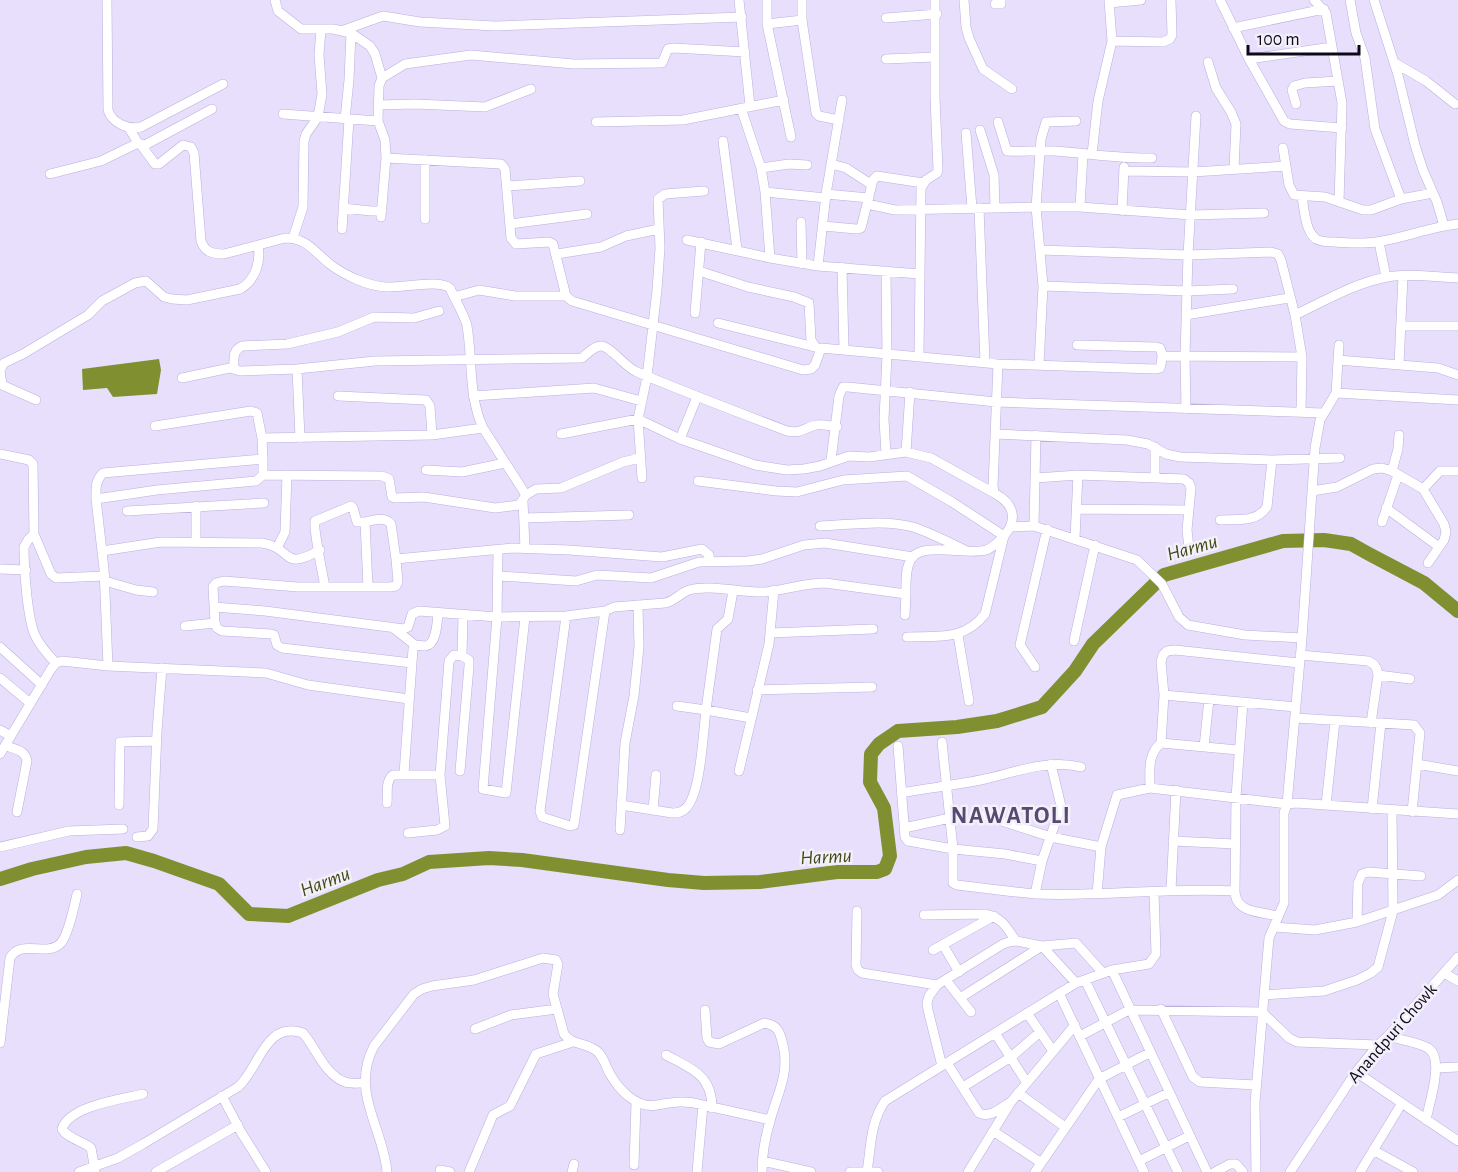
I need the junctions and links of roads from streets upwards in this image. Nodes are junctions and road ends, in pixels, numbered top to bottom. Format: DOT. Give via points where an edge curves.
graph roads {
  1 [pos="107,0"];
  2 [pos="275,0"];
  3 [pos="739,0"];
  4 [pos="767,0"];
  5 [pos="802,0"];
  6 [pos="935,0"];
  7 [pos="964,0"];
  8 [pos="1141,0"];
  9 [pos="1171,0"];
  10 [pos="1220,0"];
  11 [pos="1314,0"];
  12 [pos="1350,0"];
  13 [pos="1374,0"];
  14 [pos="1109,2"];
  15 [pos="1324,9"];
  16 [pos="937,14"];
  17 [pos="742,17"];
  18 [pos="886,18"];
  19 [pos="802,20"];
  20 [pos="767,24"];
  21 [pos="1233,28"];
  22 [pos="321,30"];
  23 [pos="347,31"];
  24 [pos="1112,41"];
  25 [pos="1332,47"];
  26 [pos="745,52"];
  27 [pos="935,57"];
  28 [pos="1250,59"];
  29 [pos="886,60"];
  30 [pos="1208,62"];
  31 [pos="1395,63"];
  32 [pos="382,78"];
  33 [pos="1338,81"];
  34 [pos="224,84"];
  35 [pos="531,89"];
  36 [pos="1012,89"];
  37 [pos="784,100"];
  38 [pos="842,100"];
  39 [pos="1296,104"];
  40 [pos="1455,104"];
  41 [pos="378,105"];
  42 [pos="746,107"];
  43 [pos="212,109"];
  44 [pos="283,114"];
  45 [pos="1196,116"];
  46 [pos="318,117"];
  47 [pos="347,119"];
  48 [pos="839,120"];
  49 [pos="378,121"];
  50 [pos="1076,121"];
  51 [pos="596,122"];
  52 [pos="998,122"];
  53 [pos="129,128"];
  54 [pos="1341,128"];
  55 [pos="980,130"];
  56 [pos="966,133"];
  57 [pos="791,137"];
  58 [pos="723,141"];
  59 [pos="139,143"];
  60 [pos="1283,148"];
  61 [pos="1040,150"];
  62 [pos="1088,154"];
  63 [pos="386,158"];
  64 [pos="1125,158"];
  65 [pos="1152,158"];
  66 [pos="425,160"];
  67 [pos="831,164"];
  68 [pos="807,165"];
  69 [pos="1286,166"];
  70 [pos="761,168"];
  71 [pos="1234,169"];
  72 [pos="1124,171"];
  73 [pos="1193,172"];
  74 [pos="50,174"];
  75 [pos="580,181"];
  76 [pos="923,183"];
  77 [pos="872,185"];
  78 [pos="507,186"];
  79 [pos="704,191"];
  80 [pos="765,192"];
  81 [pos="1433,193"];
  82 [pos="826,196"];
  83 [pos="1302,196"];
  84 [pos="1401,199"];
  85 [pos="868,201"];
  86 [pos="1339,202"];
  87 [pos="995,207"];
  88 [pos="1036,207"];
  89 [pos="1080,207"];
  90 [pos="343,208"];
  91 [pos="976,208"];
  92 [pos="922,210"];
  93 [pos="1122,211"];
  94 [pos="1264,213"];
  95 [pos="588,214"];
  96 [pos="1191,215"];
  97 [pos="425,219"];
  98 [pos="801,222"];
  99 [pos="510,224"];
  100 [pos="1458,224"];
  101 [pos="823,226"];
  102 [pos="1444,226"];
  103 [pos="342,229"];
  104 [pos="659,229"];
  105 [pos="293,238"];
  106 [pos="687,240"];
  107 [pos="701,242"];
  108 [pos="1379,242"];
  109 [pos="258,245"];
  110 [pos="737,249"];
  111 [pos="1040,250"];
  112 [pos="557,255"];
  113 [pos="1188,255"];
  114 [pos="770,258"];
  115 [pos="802,264"];
  116 [pos="818,266"];
  117 [pos="842,267"];
  118 [pos="1385,269"];
  119 [pos="699,271"];
  120 [pos="886,271"];
  121 [pos="920,274"];
  122 [pos="1403,276"];
  123 [pos="1458,278"];
  124 [pos="1043,286"];
  125 [pos="1233,289"];
  126 [pos="1187,291"];
  127 [pos="566,296"];
  128 [pos="454,297"];
  129 [pos="1289,298"];
  130 [pos="439,311"];
  131 [pos="695,313"];
  132 [pos="1186,315"];
  133 [pos="1295,315"];
  134 [pos="718,323"];
  135 [pos="653,324"];
  136 [pos="1401,326"];
  137 [pos="1458,326"];
  138 [pos="1077,345"];
  139 [pos="1339,345"];
  140 [pos="818,347"];
  141 [pos="844,350"];
  142 [pos="887,355"];
  143 [pos="1162,356"];
  144 [pos="1185,356"];
  145 [pos="919,357"];
  146 [pos="1302,357"];
  147 [pos="470,359"];
  148 [pos="1338,360"];
  149 [pos="986,362"];
  150 [pos="998,364"];
  151 [pos="1039,365"];
  152 [pos="1399,365"];
  153 [pos="234,369"];
  154 [pos="297,369"];
  155 [pos="1458,375"];
  156 [pos="647,376"];
  157 [pos="182,378"];
  158 [pos="1,385"];
  159 [pos="885,390"];
  160 [pos="910,392"];
  161 [pos="1336,393"];
  162 [pos="338,396"];
  163 [pos="473,396"];
  164 [pos="697,397"];
  165 [pos="36,400"];
  166 [pos="1458,400"];
  167 [pos="641,401"];
  168 [pos="996,402"];
  169 [pos="1186,409"];
  170 [pos="1301,412"];
  171 [pos="1323,413"];
  172 [pos="638,419"];
  173 [pos="155,426"];
  174 [pos="837,427"];
  175 [pos="483,428"];
  176 [pos="561,434"];
  177 [pos="995,434"];
  178 [pos="432,435"];
  179 [pos="1036,435"];
  180 [pos="1398,435"];
  181 [pos="262,438"];
  182 [pos="300,438"];
  183 [pos="680,439"];
  184 [pos="1155,447"];
  185 [pos="906,452"];
  186 [pos="0,454"];
  187 [pos="886,455"];
  188 [pos="640,458"];
  189 [pos="1340,458"];
  190 [pos="263,459"];
  191 [pos="1314,459"];
  192 [pos="831,460"];
  193 [pos="1272,460"];
  194 [pos="505,463"];
  195 [pos="426,470"];
  196 [pos="1458,471"];
  197 [pos="1395,473"];
  198 [pos="263,475"];
  199 [pos="287,475"];
  200 [pos="1078,475"];
  201 [pos="642,478"];
  202 [pos="1036,478"];
  203 [pos="1155,478"];
  204 [pos="698,481"];
  205 [pos="1423,489"];
  206 [pos="1312,491"];
  207 [pos="994,494"];
  208 [pos="524,498"];
  209 [pos="96,499"];
  210 [pos="264,503"];
  211 [pos="196,507"];
  212 [pos="1386,508"];
  213 [pos="1078,510"];
  214 [pos="1188,510"];
  215 [pos="127,511"];
  216 [pos="629,515"];
  217 [pos="524,518"];
  218 [pos="1220,520"];
  219 [pos="365,522"];
  220 [pos="1382,522"];
  221 [pos="820,526"];
  222 [pos="1034,526"];
  223 [pos="1012,527"];
  224 [pos="1047,529"];
  225 [pos="34,534"];
  226 [pos="1004,536"];
  227 [pos="1075,538"];
  228 [pos="196,542"];
  229 [pos="1095,544"];
  230 [pos="1439,547"];
  231 [pos="277,548"];
  232 [pos="525,548"];
  233 [pos="1189,548"];
  234 [pos="320,550"];
  235 [pos="498,550"];
  236 [pos="102,551"];
  237 [pos="969,552"];
  238 [pos="913,557"];
  239 [pos="396,559"];
  240 [pos="710,561"];
  241 [pos="1428,564"];
  242 [pos="0,569"];
  243 [pos="26,570"];
  244 [pos="499,576"];
  245 [pos="105,578"];
  246 [pos="325,587"];
  247 [pos="368,587"];
  248 [pos="774,590"];
  249 [pos="733,591"];
  250 [pos="153,592"];
  251 [pos="906,594"];
  252 [pos="638,605"];
  253 [pos="214,607"];
  254 [pos="605,611"];
  255 [pos="438,613"];
  256 [pos="463,615"];
  257 [pos="905,615"];
  258 [pos="566,616"];
  259 [pos="497,617"];
  260 [pos="525,617"];
  261 [pos="215,623"];
  262 [pos="185,626"];
  263 [pos="392,627"];
  264 [pos="873,629"];
  265 [pos="770,633"];
  266 [pos="958,635"];
  267 [pos="907,637"];
  268 [pos="1302,638"];
  269 [pos="1074,641"];
  270 [pos="415,645"];
  271 [pos="0,647"];
  272 [pos="462,656"];
  273 [pos="1300,659"];
  274 [pos="56,663"];
  275 [pos="412,663"];
  276 [pos="108,666"];
  277 [pos="1035,667"];
  278 [pos="162,668"];
  279 [pos="1378,675"];
  280 [pos="0,678"];
  281 [pos="1410,679"];
  282 [pos="42,685"];
  283 [pos="872,687"];
  284 [pos="757,690"];
  285 [pos="1164,695"];
  286 [pos="410,699"];
  287 [pos="1209,699"];
  288 [pos="969,701"];
  289 [pos="1243,702"];
  290 [pos="30,703"];
  291 [pos="677,706"];
  292 [pos="1296,707"];
  293 [pos="705,710"];
  294 [pos="750,718"];
  295 [pos="1295,718"];
  296 [pos="1335,721"];
  297 [pos="1376,723"];
  298 [pos="0,730"];
  299 [pos="11,736"];
  300 [pos="156,741"];
  301 [pos="942,742"];
  302 [pos="1161,744"];
  303 [pos="898,746"];
  304 [pos="1204,747"];
  305 [pos="3,750"];
  306 [pos="1238,750"];
  307 [pos="1051,764"];
  308 [pos="1417,764"];
  309 [pos="1080,767"];
  310 [pos="460,771"];
  311 [pos="739,771"];
  312 [pos="1458,771"];
  313 [pos="404,774"];
  314 [pos="440,775"];
  315 [pos="656,775"];
  316 [pos="946,786"];
  317 [pos="1150,788"];
  318 [pos="1176,790"];
  319 [pos="902,793"];
  320 [pos="1236,797"];
  321 [pos="387,803"];
  322 [pos="1287,804"];
  323 [pos="621,805"];
  324 [pos="1326,805"];
  325 [pos="119,806"];
  326 [pos="1372,809"];
  327 [pos="653,810"];
  328 [pos="1392,811"];
  329 [pos="17,812"];
  330 [pos="1412,812"];
  331 [pos="1458,814"];
  332 [pos="983,815"];
  333 [pos="950,818"];
  334 [pos="123,828"];
  335 [pos="904,828"];
  336 [pos="620,830"];
  337 [pos="408,832"];
  338 [pos="137,837"];
  339 [pos="1051,837"];
  340 [pos="1173,841"];
  341 [pos="1235,844"];
  342 [pos="0,847"];
  343 [pos="1101,847"];
  344 [pos="953,849"];
  345 [pos="1042,861"];
  346 [pos="1393,874"];
  347 [pos="1421,876"];
  348 [pos="1458,880"];
  349 [pos="1171,890"];
  350 [pos="1235,891"];
  351 [pos="1154,892"];
  352 [pos="77,894"];
  353 [pos="1035,894"];
  354 [pos="1097,894"];
  355 [pos="857,911"];
  356 [pos="1393,911"];
  357 [pos="924,915"];
  358 [pos="994,916"];
  359 [pos="1278,916"];
  360 [pos="1357,922"];
  361 [pos="1274,927"];
  362 [pos="1016,941"];
  363 [pos="943,945"];
  364 [pos="1042,946"];
  365 [pos="933,950"];
  366 [pos="1458,957"];
  367 [pos="959,972"];
  368 [pos="1107,972"];
  369 [pos="1444,974"];
  370 [pos="1081,981"];
  371 [pos="1458,981"];
  372 [pos="942,983"];
  373 [pos="1059,993"];
  374 [pos="1264,995"];
  375 [pos="960,998"];
  376 [pos="557,1009"];
  377 [pos="1161,1009"];
  378 [pos="705,1010"];
  379 [pos="1129,1010"];
  380 [pos="971,1012"];
  381 [pos="1262,1012"];
  382 [pos="1027,1013"];
  383 [pos="1105,1022"];
  384 [pos="1075,1025"];
  385 [pos="475,1029"];
  386 [pos="1040,1032"];
  387 [pos="995,1033"];
  388 [pos="1080,1036"];
  389 [pos="1388,1036"];
  390 [pos="0,1042"];
  391 [pos="573,1042"];
  392 [pos="1377,1045"];
  393 [pos="1053,1051"];
  394 [pos="1149,1053"];
  395 [pos="666,1055"];
  396 [pos="1011,1057"];
  397 [pos="944,1064"];
  398 [pos="1126,1065"];
  399 [pos="1458,1067"];
  400 [pos="1436,1068"];
  401 [pos="1356,1072"];
  402 [pos="1099,1079"];
  403 [pos="365,1083"];
  404 [pos="1027,1083"];
  405 [pos="1256,1085"];
  406 [pos="963,1087"];
  407 [pos="1168,1093"];
  408 [pos="143,1094"];
  409 [pos="1018,1094"];
  410 [pos="222,1096"];
  411 [pos="1011,1102"];
  412 [pos="636,1103"];
  413 [pos="1402,1103"];
  414 [pos="1145,1104"];
  415 [pos="707,1106"];
  416 [pos="1118,1117"];
  417 [pos="770,1120"];
  418 [pos="1426,1120"];
  419 [pos="238,1125"];
  420 [pos="1065,1127"];
  421 [pos="993,1131"];
  422 [pos="1189,1136"];
  423 [pos="1458,1141"];
  424 [pos="1166,1147"];
  425 [pos="1373,1149"];
  426 [pos="762,1161"];
  427 [pos="1139,1161"];
  428 [pos="1040,1162"];
  429 [pos="634,1165"];
  430 [pos="94,1169"];
  431 [pos="867,1171"];
  432 [pos="80,1172"];
  433 [pos="156,1172"];
  434 [pos="266,1172"];
  435 [pos="387,1172"];
  436 [pos="469,1172"];
  437 [pos="697,1172"];
  438 [pos="762,1172"];
  439 [pos="811,1172"];
  440 [pos="850,1172"];
  441 [pos="878,1172"];
  442 [pos="968,1172"];
  443 [pos="1035,1172"];
  444 [pos="1144,1172"];
  445 [pos="1178,1172"];
  446 [pos="1207,1172"];
  447 [pos="1215,1172"];
  448 [pos="1243,1172"];
  449 [pos="1256,1172"];
  450 [pos="1290,1172"];
  451 [pos="1360,1172"];
  452 [pos="1413,1172"];
  1 -- 53 [label="street" via="108,110 113,120"];
  2 -- 22 [label="street" via="278,11 294,25"];
  3 -- 17 [label="street"];
  4 -- 20 [label="street"];
  5 -- 19 [label="street"];
  6 -- 16 [label="street"];
  7 -- 36 [label="street" via="969,38 983,69"];
  8 -- 14 [label="street"];
  9 -- 24 [label="street" via="1170,39"];
  10 -- 21 [label="street"];
  11 -- 15 [label="street"];
  12 -- 84 [label="street" via="1365,58 1375,129"];
  13 -- 31 [label="street"];
  14 -- 24 [label="street"];
  15 -- 21 [label="street"];
  15 -- 25 [label="street"];
  16 -- 18 [label="street"];
  16 -- 27 [label="street"];
  17 -- 23 [label="street" via="495,26 383,16"];
  17 -- 26 [label="street"];
  19 -- 20 [label="street"];
  19 -- 48 [label="street" via="816,113"];
  20 -- 37 [label="street"];
  21 -- 28 [label="street"];
  22 -- 23 [label="street"];
  22 -- 46 [label="street" via="322,94"];
  23 -- 32 [label="street" via="370,46"];
  23 -- 47 [label="street"];
  24 -- 62 [label="street"];
  25 -- 28 [label="street"];
  25 -- 33 [label="street"];
  26 -- 32 [label="street" via="674,48 668,49 662,63 641,64 453,56 405,64"];
  26 -- 42 [label="street"];
  27 -- 29 [label="street"];
  27 -- 76 [label="street" via="937,173"];
  28 -- 54 [label="street" via="1284,121"];
  30 -- 71 [label="street" via="1216,88 1236,124"];
  31 -- 40 [label="street"];
  31 -- 81 [label="street" via="1415,145"];
  32 -- 41 [label="street"];
  33 -- 39 [label="street" via="1294,86"];
  33 -- 54 [label="street"];
  34 -- 53 [label="street" via="141,126"];
  35 -- 41 [label="street" via="485,107"];
  37 -- 42 [label="street"];
  37 -- 57 [label="street"];
  38 -- 48 [label="street"];
  41 -- 49 [label="street"];
  42 -- 51 [label="street" via="683,120"];
  42 -- 70 [label="street"];
  43 -- 59 [label="street" via="145,144"];
  44 -- 46 [label="street"];
  45 -- 73 [label="street"];
  46 -- 47 [label="street"];
  46 -- 105 [label="street" via="304,141 303,207"];
  47 -- 49 [label="street"];
  47 -- 90 [label="street"];
  48 -- 67 [label="street"];
  49 -- 63 [label="street" via="386,140"];
  50 -- 61 [label="street" via="1046,122"];
  52 -- 61 [label="street" via="1007,151"];
  53 -- 59 [label="street"];
  54 -- 86 [label="street"];
  55 -- 87 [label="street" via="994,175"];
  56 -- 91 [label="street"];
  58 -- 110 [label="street"];
  59 -- 74 [label="street" via="101,161"];
  59 -- 109 [label="street" via="155,164 183,144 191,147 201,241 208,252 224,254"];
  60 -- 69 [label="street"];
  61 -- 62 [label="street"];
  61 -- 88 [label="street"];
  62 -- 64 [label="street"];
  62 -- 89 [label="street"];
  63 -- 66 [label="street"];
  63 -- 90 [label="street" via="382,214"];
  64 -- 65 [label="street"];
  64 -- 72 [label="street"];
  66 -- 78 [label="street" via="501,164"];
  66 -- 97 [label="street"];
  67 -- 77 [label="street" via="846,168"];
  67 -- 82 [label="street"];
  68 -- 70 [label="street"];
  69 -- 71 [label="street"];
  69 -- 83 [label="street" via="1291,191"];
  70 -- 80 [label="street"];
  71 -- 73 [label="street"];
  72 -- 73 [label="street"];
  72 -- 93 [label="street"];
  73 -- 96 [label="street"];
  75 -- 78 [label="street"];
  76 -- 77 [label="street" via="880,175 874,177"];
  76 -- 92 [label="street"];
  77 -- 85 [label="street"];
  78 -- 99 [label="street"];
  79 -- 104 [label="street" via="661,196"];
  80 -- 82 [label="street"];
  80 -- 114 [label="street"];
  81 -- 84 [label="street"];
  81 -- 102 [label="street"];
  82 -- 85 [label="street"];
  82 -- 101 [label="street"];
  83 -- 86 [label="street"];
  83 -- 108 [label="street" via="1306,219 1317,240"];
  84 -- 86 [label="street" via="1371,210"];
  85 -- 92 [label="street" via="895,210"];
  85 -- 101 [label="street" via="861,228"];
  87 -- 88 [label="street"];
  87 -- 91 [label="street"];
  88 -- 89 [label="street"];
  88 -- 111 [label="street"];
  89 -- 93 [label="street"];
  90 -- 103 [label="street"];
  91 -- 92 [label="street"];
  91 -- 149 [label="street"];
  92 -- 121 [label="street"];
  93 -- 96 [label="street"];
  94 -- 96 [label="street"];
  95 -- 99 [label="street"];
  96 -- 113 [label="street"];
  98 -- 115 [label="street"];
  99 -- 112 [label="street" via="511,238 516,244 549,242"];
  100 -- 102 [label="street"];
  101 -- 116 [label="street"];
  102 -- 108 [label="street"];
  104 -- 112 [label="street" via="626,236 601,247"];
  104 -- 135 [label="street"];
  105 -- 109 [label="street"];
  105 -- 128 [label="street" via="361,281 385,287 446,285"];
  106 -- 107 [label="street"];
  107 -- 110 [label="street"];
  107 -- 119 [label="street"];
  108 -- 118 [label="street"];
  109 -- 158 [label="street" via="257,267 240,289 187,300 172,299 141,280 4,363 0,370"];
  110 -- 114 [label="street"];
  111 -- 113 [label="street"];
  111 -- 124 [label="street"];
  112 -- 127 [label="street"];
  113 -- 126 [label="street"];
  113 -- 129 [label="street" via="1278,254"];
  114 -- 115 [label="street"];
  115 -- 116 [label="street"];
  116 -- 117 [label="street"];
  117 -- 120 [label="street"];
  117 -- 141 [label="street"];
  118 -- 122 [label="street"];
  118 -- 133 [label="street"];
  119 -- 131 [label="street"];
  119 -- 140 [label="street" via="809,303 811,340"];
  120 -- 121 [label="street"];
  120 -- 142 [label="street"];
  121 -- 145 [label="street"];
  122 -- 123 [label="street"];
  122 -- 136 [label="street"];
  124 -- 126 [label="street"];
  124 -- 151 [label="street"];
  125 -- 126 [label="street"];
  126 -- 132 [label="street"];
  127 -- 128 [label="street" via="515,296 479,290"];
  127 -- 135 [label="street" via="598,310"];
  128 -- 147 [label="street" via="467,324"];
  129 -- 132 [label="street"];
  129 -- 133 [label="street"];
  130 -- 153 [label="street" via="414,318 374,317 338,332 287,344 242,346 234,354"];
  132 -- 144 [label="street"];
  133 -- 146 [label="street"];
  134 -- 140 [label="street"];
  135 -- 140 [label="street" via="803,370 815,365"];
  135 -- 156 [label="street"];
  136 -- 137 [label="street"];
  136 -- 152 [label="street"];
  138 -- 143 [label="street" via="1156,347"];
  139 -- 148 [label="street"];
  140 -- 141 [label="street"];
  141 -- 142 [label="street"];
  142 -- 145 [label="street"];
  142 -- 159 [label="street"];
  143 -- 144 [label="street"];
  143 -- 151 [label="street" via="1160,368 1155,369"];
  144 -- 146 [label="street"];
  144 -- 169 [label="street"];
  145 -- 149 [label="street"];
  146 -- 170 [label="street"];
  147 -- 154 [label="street" via="375,361"];
  147 -- 156 [label="street" via="582,357 602,345 629,369"];
  147 -- 163 [label="street"];
  148 -- 152 [label="street"];
  148 -- 161 [label="street"];
  149 -- 150 [label="street"];
  150 -- 151 [label="street"];
  150 -- 168 [label="street"];
  152 -- 155 [label="street" via="1438,368"];
  153 -- 154 [label="street"];
  153 -- 157 [label="street"];
  154 -- 182 [label="street"];
  156 -- 164 [label="street"];
  156 -- 167 [label="street"];
  158 -- 165 [label="street"];
  159 -- 160 [label="street"];
  159 -- 174 [label="street" via="843,387"];
  159 -- 187 [label="street"];
  160 -- 168 [label="street"];
  160 -- 185 [label="street"];
  161 -- 166 [label="street"];
  161 -- 171 [label="street"];
  162 -- 178 [label="street" via="423,398 430,406"];
  163 -- 167 [label="street" via="594,388"];
  163 -- 175 [label="street"];
  164 -- 174 [label="street" via="796,433 815,425"];
  164 -- 183 [label="street"];
  167 -- 172 [label="street"];
  168 -- 169 [label="street"];
  168 -- 177 [label="street"];
  169 -- 170 [label="street"];
  170 -- 171 [label="street"];
  171 -- 191 [label="street"];
  172 -- 176 [label="street"];
  172 -- 183 [label="street"];
  172 -- 188 [label="street"];
  173 -- 181 [label="street" via="251,411 256,413"];
  174 -- 192 [label="street"];
  175 -- 178 [label="street"];
  175 -- 194 [label="street"];
  177 -- 179 [label="street"];
  177 -- 207 [label="street"];
  178 -- 182 [label="street"];
  179 -- 184 [label="street" via="1127,440"];
  179 -- 202 [label="street"];
  180 -- 197 [label="street"];
  181 -- 182 [label="street"];
  181 -- 190 [label="street"];
  183 -- 192 [label="street" via="755,465 787,470 804,470"];
  184 -- 193 [label="street" via="1180,458"];
  184 -- 203 [label="street"];
  185 -- 187 [label="street"];
  185 -- 207 [label="street" via="931,458"];
  186 -- 225 [label="street" via="33,464"];
  187 -- 192 [label="street"];
  188 -- 201 [label="street"];
  188 -- 208 [label="street" via="561,488 536,489"];
  189 -- 191 [label="street"];
  190 -- 198 [label="street"];
  190 -- 209 [label="street" via="103,473 96,481"];
  191 -- 193 [label="street"];
  191 -- 206 [label="street"];
  193 -- 218 [label="street" via="1263,514"];
  194 -- 195 [label="street" via="462,472"];
  194 -- 208 [label="street"];
  196 -- 205 [label="street" via="1440,471"];
  197 -- 205 [label="street"];
  197 -- 206 [label="street" via="1373,469 1337,487"];
  197 -- 212 [label="street"];
  198 -- 199 [label="street"];
  198 -- 209 [label="street" via="256,481"];
  199 -- 208 [label="street" via="382,476 389,478 395,498 424,497 495,508 519,505"];
  199 -- 231 [label="street" via="285,532"];
  200 -- 202 [label="street"];
  200 -- 203 [label="street"];
  200 -- 213 [label="street"];
  202 -- 222 [label="street"];
  203 -- 214 [label="street" via="1184,479 1189,483"];
  204 -- 226 [label="street" via="797,492 843,480 907,476"];
  205 -- 230 [label="street" via="1444,524 1446,532"];
  206 -- 268 [label="street"];
  207 -- 223 [label="street" via="1010,505"];
  208 -- 217 [label="street"];
  209 -- 236 [label="street"];
  210 -- 211 [label="street"];
  211 -- 215 [label="street"];
  211 -- 228 [label="street"];
  212 -- 220 [label="street"];
  212 -- 230 [label="street"];
  213 -- 214 [label="street"];
  213 -- 227 [label="street"];
  214 -- 233 [label="street"];
  216 -- 217 [label="street"];
  217 -- 232 [label="street"];
  219 -- 234 [label="street" via="357,522 351,506 315,521"];
  219 -- 239 [label="street" via="389,521"];
  219 -- 247 [label="street"];
  221 -- 237 [label="street" via="899,524"];
  222 -- 223 [label="street"];
  222 -- 224 [label="street"];
  223 -- 226 [label="street"];
  224 -- 227 [label="street"];
  224 -- 277 [label="street" via="1020,645"];
  225 -- 243 [label="street" via="24,548"];
  225 -- 245 [label="street" via="54,577"];
  226 -- 237 [label="street" via="985,550"];
  226 -- 266 [label="street" via="986,614"];
  227 -- 229 [label="street"];
  228 -- 231 [label="street" via="262,543"];
  228 -- 236 [label="street" via="161,542"];
  229 -- 268 [label="street" via="1144,565 1162,584 1179,617 1188,625 1245,635"];
  229 -- 269 [label="street"];
  230 -- 241 [label="street"];
  231 -- 234 [label="street" via="298,561"];
  232 -- 235 [label="street"];
  232 -- 240 [label="street" via="662,557 702,549"];
  234 -- 246 [label="street"];
  235 -- 239 [label="street"];
  235 -- 244 [label="street"];
  236 -- 245 [label="street"];
  237 -- 238 [label="street" via="926,550"];
  238 -- 240 [label="street" via="825,543 804,545 762,559"];
  238 -- 251 [label="street" via="907,571"];
  239 -- 247 [label="street" via="396,586"];
  240 -- 244 [label="street" via="651,578 593,575 576,581"];
  242 -- 243 [label="street"];
  243 -- 274 [label="street" via="33,631"];
  244 -- 259 [label="street"];
  245 -- 250 [label="street"];
  245 -- 276 [label="street"];
  246 -- 247 [label="street"];
  246 -- 253 [label="street" via="218,582 213,587"];
  248 -- 249 [label="street"];
  248 -- 251 [label="street" via="825,583"];
  248 -- 265 [label="street"];
  249 -- 252 [label="street" via="691,589 672,602"];
  249 -- 293 [label="street" via="728,620 717,629"];
  251 -- 257 [label="street"];
  252 -- 254 [label="street"];
  252 -- 323 [label="street" via="639,647 625,742"];
  253 -- 261 [label="street"];
  253 -- 263 [label="street"];
  254 -- 258 [label="street"];
  254 -- 258 [label="street" via="574,825 570,826 546,820 540,811"];
  255 -- 256 [label="street"];
  255 -- 263 [label="street" via="415,611 408,627"];
  255 -- 270 [label="street" via="431,644"];
  256 -- 259 [label="street"];
  256 -- 272 [label="street"];
  258 -- 260 [label="street"];
  259 -- 260 [label="street"];
  259 -- 260 [label="street" via="483,789 506,793"];
  261 -- 262 [label="street"];
  261 -- 275 [label="street" via="222,631 274,635 282,648"];
  263 -- 270 [label="street"];
  264 -- 265 [label="street"];
  265 -- 284 [label="street"];
  266 -- 267 [label="street"];
  266 -- 288 [label="street"];
  268 -- 273 [label="street"];
  270 -- 275 [label="street"];
  271 -- 282 [label="street"];
  272 -- 310 [label="street" via="469,660 469,666"];
  272 -- 314 [label="street" via="454,655 449,661"];
  273 -- 279 [label="street" via="1368,661 1374,663"];
  273 -- 285 [label="street" via="1167,651 1161,662"];
  273 -- 292 [label="street"];
  274 -- 276 [label="street"];
  274 -- 282 [label="street"];
  275 -- 286 [label="street"];
  276 -- 278 [label="street"];
  278 -- 286 [label="street" via="266,673 308,686"];
  278 -- 300 [label="street"];
  279 -- 281 [label="street"];
  279 -- 297 [label="street"];
  280 -- 290 [label="street"];
  282 -- 290 [label="street"];
  283 -- 284 [label="street"];
  284 -- 294 [label="street"];
  285 -- 287 [label="street"];
  285 -- 302 [label="street"];
  286 -- 313 [label="street"];
  287 -- 289 [label="street"];
  287 -- 304 [label="street"];
  289 -- 292 [label="street"];
  289 -- 306 [label="street"];
  290 -- 299 [label="street"];
  291 -- 293 [label="street"];
  292 -- 295 [label="street"];
  293 -- 294 [label="street"];
  293 -- 327 [label="street" via="694,796 679,813"];
  294 -- 311 [label="street"];
  295 -- 296 [label="street"];
  295 -- 322 [label="street"];
  296 -- 297 [label="street"];
  296 -- 324 [label="street"];
  297 -- 308 [label="street" via="1414,725 1418,729"];
  297 -- 326 [label="street"];
  298 -- 299 [label="street"];
  299 -- 305 [label="street"];
  300 -- 325 [label="street" via="120,742"];
  300 -- 338 [label="street" via="153,829 148,836"];
  301 -- 316 [label="street"];
  302 -- 304 [label="street"];
  302 -- 317 [label="street" via="1151,755"];
  303 -- 319 [label="street"];
  304 -- 306 [label="street"];
  305 -- 329 [label="street" via="23,752 26,756"];
  306 -- 320 [label="street"];
  307 -- 309 [label="street"];
  307 -- 316 [label="street"];
  307 -- 339 [label="street" via="1061,806"];
  308 -- 312 [label="street"];
  308 -- 330 [label="street"];
  313 -- 314 [label="street"];
  313 -- 321 [label="street" via="389,777"];
  314 -- 337 [label="street" via="445,826"];
  315 -- 327 [label="street"];
  316 -- 319 [label="street"];
  316 -- 333 [label="street"];
  317 -- 318 [label="street"];
  317 -- 343 [label="street" via="1117,795"];
  318 -- 320 [label="street"];
  318 -- 340 [label="street"];
  319 -- 335 [label="street"];
  320 -- 322 [label="street"];
  320 -- 341 [label="street"];
  322 -- 324 [label="street"];
  322 -- 359 [label="street" via="1284,896"];
  323 -- 327 [label="street"];
  323 -- 336 [label="street"];
  324 -- 326 [label="street"];
  326 -- 328 [label="street"];
  328 -- 330 [label="street"];
  328 -- 346 [label="street"];
  330 -- 331 [label="street"];
  332 -- 339 [label="street"];
  333 -- 335 [label="street"];
  333 -- 344 [label="street"];
  334 -- 342 [label="street" via="69,831"];
  335 -- 344 [label="street" via="908,841"];
  339 -- 343 [label="street"];
  339 -- 345 [label="street"];
  340 -- 341 [label="street"];
  340 -- 349 [label="street"];
  341 -- 350 [label="street"];
  343 -- 354 [label="street"];
  344 -- 345 [label="street"];
  344 -- 353 [label="street" via="953,883"];
  345 -- 353 [label="street"];
  346 -- 347 [label="street"];
  346 -- 356 [label="street"];
  346 -- 360 [label="street" via="1368,872 1359,878"];
  348 -- 356 [label="street" via="1438,896"];
  349 -- 350 [label="street"];
  349 -- 351 [label="street"];
  350 -- 359 [label="street" via="1243,908"];
  351 -- 354 [label="street"];
  351 -- 368 [label="street" via="1155,959 1149,964"];
  352 -- 390 [label="street" via="60,944 53,948 20,949 10,958"];
  353 -- 354 [label="street"];
  355 -- 372 [label="street" via="858,970"];
  356 -- 360 [label="street"];
  356 -- 374 [label="street" via="1381,959 1371,973 1324,991"];
  357 -- 358 [label="street"];
  358 -- 362 [label="street"];
  358 -- 363 [label="street"];
  359 -- 361 [label="street"];
  360 -- 361 [label="street" via="1315,930"];
  361 -- 374 [label="street"];
  362 -- 364 [label="street"];
  362 -- 367 [label="street" via="1003,944"];
  363 -- 365 [label="street"];
  363 -- 367 [label="street"];
  364 -- 368 [label="street" via="1076,943"];
  364 -- 370 [label="street"];
  364 -- 375 [label="street"];
  366 -- 369 [label="street, Anandpuri Chowk"];
  367 -- 372 [label="street"];
  368 -- 370 [label="street"];
  368 -- 379 [label="street"];
  369 -- 371 [label="street"];
  369 -- 389 [label="street, Anandpuri Chowk"];
  370 -- 373 [label="street"];
  370 -- 383 [label="street"];
  372 -- 375 [label="street"];
  372 -- 397 [label="street" via="927,1003"];
  373 -- 382 [label="street"];
  373 -- 384 [label="street"];
  374 -- 381 [label="street"];
  375 -- 380 [label="street"];
  376 -- 385 [label="street" via="511,1015"];
  376 -- 391 [label="street" via="564,1034"];
  376 -- 403 [label="street" via="553,994 558,964 549,957 474,980 422,989 374,1046"];
  377 -- 379 [label="street"];
  377 -- 381 [label="street"];
  377 -- 405 [label="street" via="1193,1077 1200,1082"];
  378 -- 417 [label="street" via="707,1038 713,1044 764,1023 780,1032 786,1059 784,1079"];
  379 -- 383 [label="street"];
  379 -- 394 [label="street"];
  381 -- 392 [label="street" via="1297,1042"];
  381 -- 405 [label="street"];
  382 -- 386 [label="street"];
  382 -- 387 [label="street"];
  383 -- 388 [label="street"];
  383 -- 398 [label="street"];
  384 -- 388 [label="street"];
  384 -- 393 [label="street"];
  386 -- 393 [label="street"];
  386 -- 396 [label="street"];
  387 -- 396 [label="street"];
  387 -- 397 [label="street"];
  388 -- 402 [label="street"];
  389 -- 392 [label="street, Anandpuri Chowk"];
  389 -- 400 [label="street" via="1428,1048 1434,1054"];
  391 -- 412 [label="street" via="598,1052 610,1074"];
  391 -- 436 [label="street" via="536,1054 510,1106 493,1115"];
  392 -- 401 [label="street, Anandpuri Chowk"];
  393 -- 404 [label="street"];
  394 -- 398 [label="street"];
  394 -- 407 [label="street"];
  395 -- 415 [label="street" via="703,1077 712,1094"];
  396 -- 404 [label="street"];
  396 -- 406 [label="street"];
  397 -- 406 [label="street"];
  397 -- 431 [label="street" via="885,1101 872,1126"];
  398 -- 402 [label="street"];
  398 -- 414 [label="street"];
  399 -- 400 [label="street"];
  400 -- 418 [label="street"];
  401 -- 413 [label="street"];
  401 -- 450 [label="street, Anandpuri Chowk"];
  402 -- 416 [label="street"];
  402 -- 420 [label="street"];
  403 -- 410 [label="street" via="338,1078 303,1033 290,1031 267,1041 245,1080"];
  403 -- 435 [label="street" via="365,1096 383,1147"];
  404 -- 409 [label="street"];
  405 -- 449 [label="street"];
  406 -- 411 [label="street" via="984,1115"];
  407 -- 414 [label="street"];
  407 -- 422 [label="street"];
  408 -- 430 [label="street" via="91,1107 63,1124 64,1133 91,1148"];
  409 -- 411 [label="street"];
  409 -- 420 [label="street"];
  410 -- 419 [label="street"];
  410 -- 430 [label="street"];
  411 -- 421 [label="street"];
  412 -- 415 [label="street" via="652,1106 689,1101"];
  412 -- 429 [label="street"];
  413 -- 418 [label="street"];
  413 -- 425 [label="street"];
  414 -- 416 [label="street"];
  414 -- 424 [label="street"];
  415 -- 417 [label="street"];
  415 -- 437 [label="street"];
  416 -- 427 [label="street"];
  417 -- 426 [label="street"];
  418 -- 423 [label="street"];
  419 -- 433 [label="street"];
  419 -- 434 [label="street"];
  420 -- 428 [label="street"];
  421 -- 428 [label="street"];
  421 -- 442 [label="street"];
  422 -- 424 [label="street"];
  422 -- 446 [label="street"];
  424 -- 427 [label="street"];
  424 -- 445 [label="street"];
  425 -- 451 [label="street"];
  425 -- 452 [label="street"];
  426 -- 438 [label="street"];
  426 -- 439 [label="street"];
  427 -- 444 [label="street"];
  428 -- 443 [label="street"];
  430 -- 432 [label="street"];
  431 -- 440 [label="street"];
  431 -- 441 [label="street"];
  447 -- 448 [label="street" via="1230,1164 1236,1164"];
}
